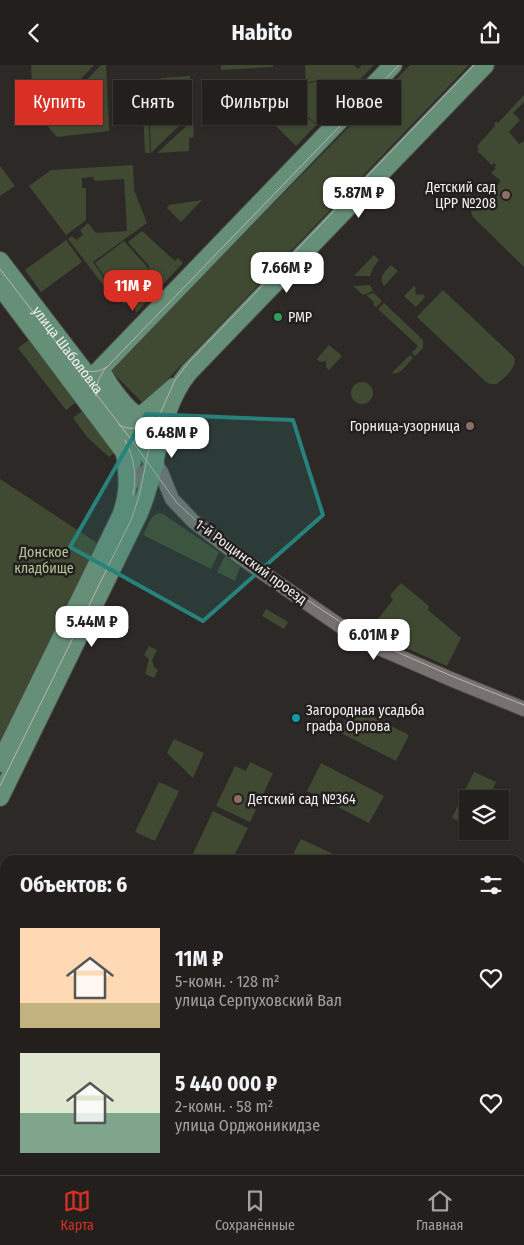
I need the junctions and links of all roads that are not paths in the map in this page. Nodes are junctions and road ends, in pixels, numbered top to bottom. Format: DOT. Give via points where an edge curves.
graph roads {
  1 [pos="393,65"];
  2 [pos="485,65"];
  3 [pos="0,261"];
  4 [pos="0,286"];
  5 [pos="90,380"];
  6 [pos="182,380"];
  7 [pos="125,452"];
  8 [pos="148,474"];
  9 [pos="128,486"];
  10 [pos="172,499"];
  11 [pos="524,709"];
  12 [pos="0,763"];
  13 [pos="0,797"];
  1 -- 5 [label="main road"];
  2 -- 6 [label="main road"];
  3 -- 5 [label="main road, улица Шаболовка"];
  4 -- 5 [label="main road, улица Шаболовка"];
  5 -- 6 [label="main road" via="105,378 131,411 139,415"];
  5 -- 7 [label="main road, улица Шаболовка"];
  5 -- 8 [label="main road, улица Шаболовка"];
  6 -- 8 [label="main road" via="172,396"];
  7 -- 8 [label="main road, улица Шаболовка"];
  7 -- 9 [label="main road"];
  8 -- 9 [label="street"];
  8 -- 10 [label="street, 1-й Рощинский проезд"];
  8 -- 10 [label="street, 1-й Рощинский проезд" via="161,472"];
  8 -- 13 [label="main road" via="142,507 122,551"];
  9 -- 12 [label="main road" via="121,516"];
  10 -- 11 [label="street, 1-й Рощинский проезд" via="192,521 349,632"];
}
